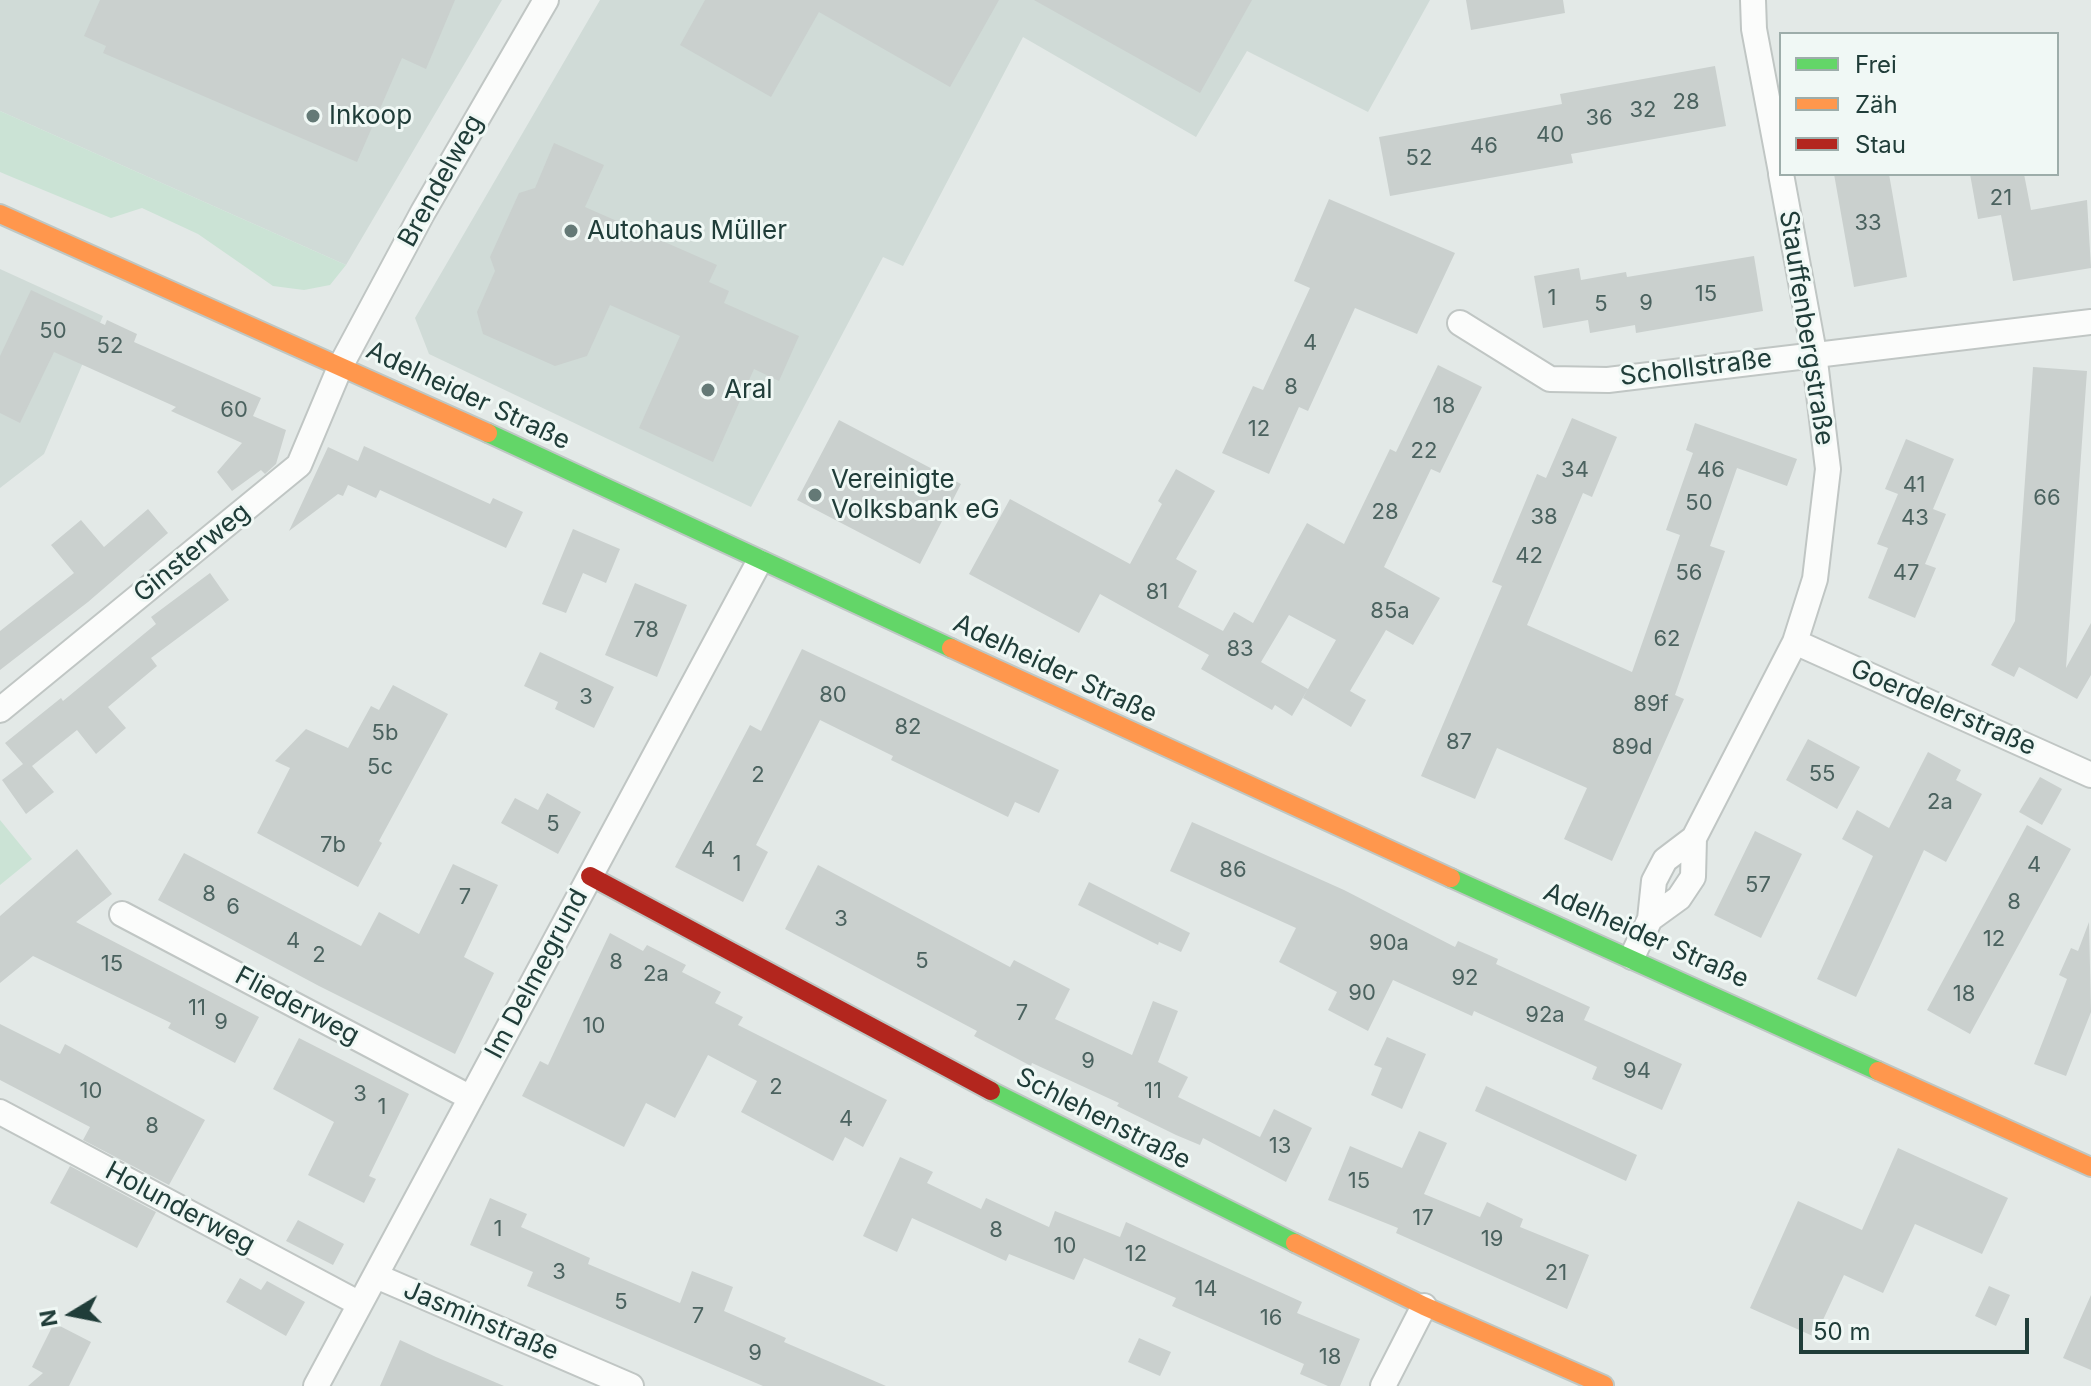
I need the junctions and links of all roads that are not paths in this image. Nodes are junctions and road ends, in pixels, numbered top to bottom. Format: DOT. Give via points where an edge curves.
graph roads {
  1 [pos="546,0"];
  2 [pos="1753,0"];
  3 [pos="1779,162"];
  4 [pos="1782,176"];
  5 [pos="0,214"];
  6 [pos="2091,322"];
  7 [pos="1460,323"];
  8 [pos="1814,353"];
  9 [pos="341,365"];
  10 [pos="759,562"];
  11 [pos="1795,642"];
  12 [pos="0,710"];
  13 [pos="2091,775"];
  14 [pos="590,876"];
  15 [pos="122,914"];
  16 [pos="1632,957"];
  17 [pos="471,1098"];
  18 [pos="0,1112"];
  19 [pos="2091,1167"];
  20 [pos="376,1276"];
  21 [pos="360,1304"];
  22 [pos="1424,1306"];
  23 [pos="1604,1385"];
  24 [pos="316,1386"];
  25 [pos="631,1386"];
  26 [pos="1383,1386"];
  1 -- 9 [label="street, Brendelweg"];
  2 -- 3 [label="street, Stauffenbergstraße"];
  4 -- 8 [label="street, Stauffenbergstraße"];
  5 -- 9 [label="main road, Adelheider Straße"];
  6 -- 8 [label="street, Schollstraße"];
  7 -- 8 [label="street, Schollstraße" via="1550,379 1608,380"];
  8 -- 11 [label="street, Stauffenbergstraße" via="1828,469 1815,579"];
  9 -- 10 [label="main road, Adelheider Straße"];
  9 -- 12 [label="street, Ginsterweg" via="299,465"];
  10 -- 14 [label="street, Im Delmegrund"];
  10 -- 16 [label="main road, Adelheider Straße"];
  11 -- 13 [label="street, Goerdelerstraße"];
  11 -- 16 [label="street, Stauffenbergstraße" via="1694,838 1693,877 1679,898 1650,919"];
  14 -- 17 [label="street, Im Delmegrund"];
  14 -- 22 [label="main road, Schlehenstraße" via="1070,1133"];
  15 -- 17 [label="street, Fliederweg"];
  16 -- 19 [label="main road, Adelheider Straße"];
  17 -- 20 [label="street, Im Delmegrund"];
  18 -- 21 [label="street, Holunderweg"];
  20 -- 21 [label="street, Im Delmegrund"];
  20 -- 25 [label="street, Jasminstraße"];
  21 -- 24 [label="street, Im Delmegrund"];
  22 -- 23 [label="main road, Schlehenstraße"];
  22 -- 26 [label="street"];
}
